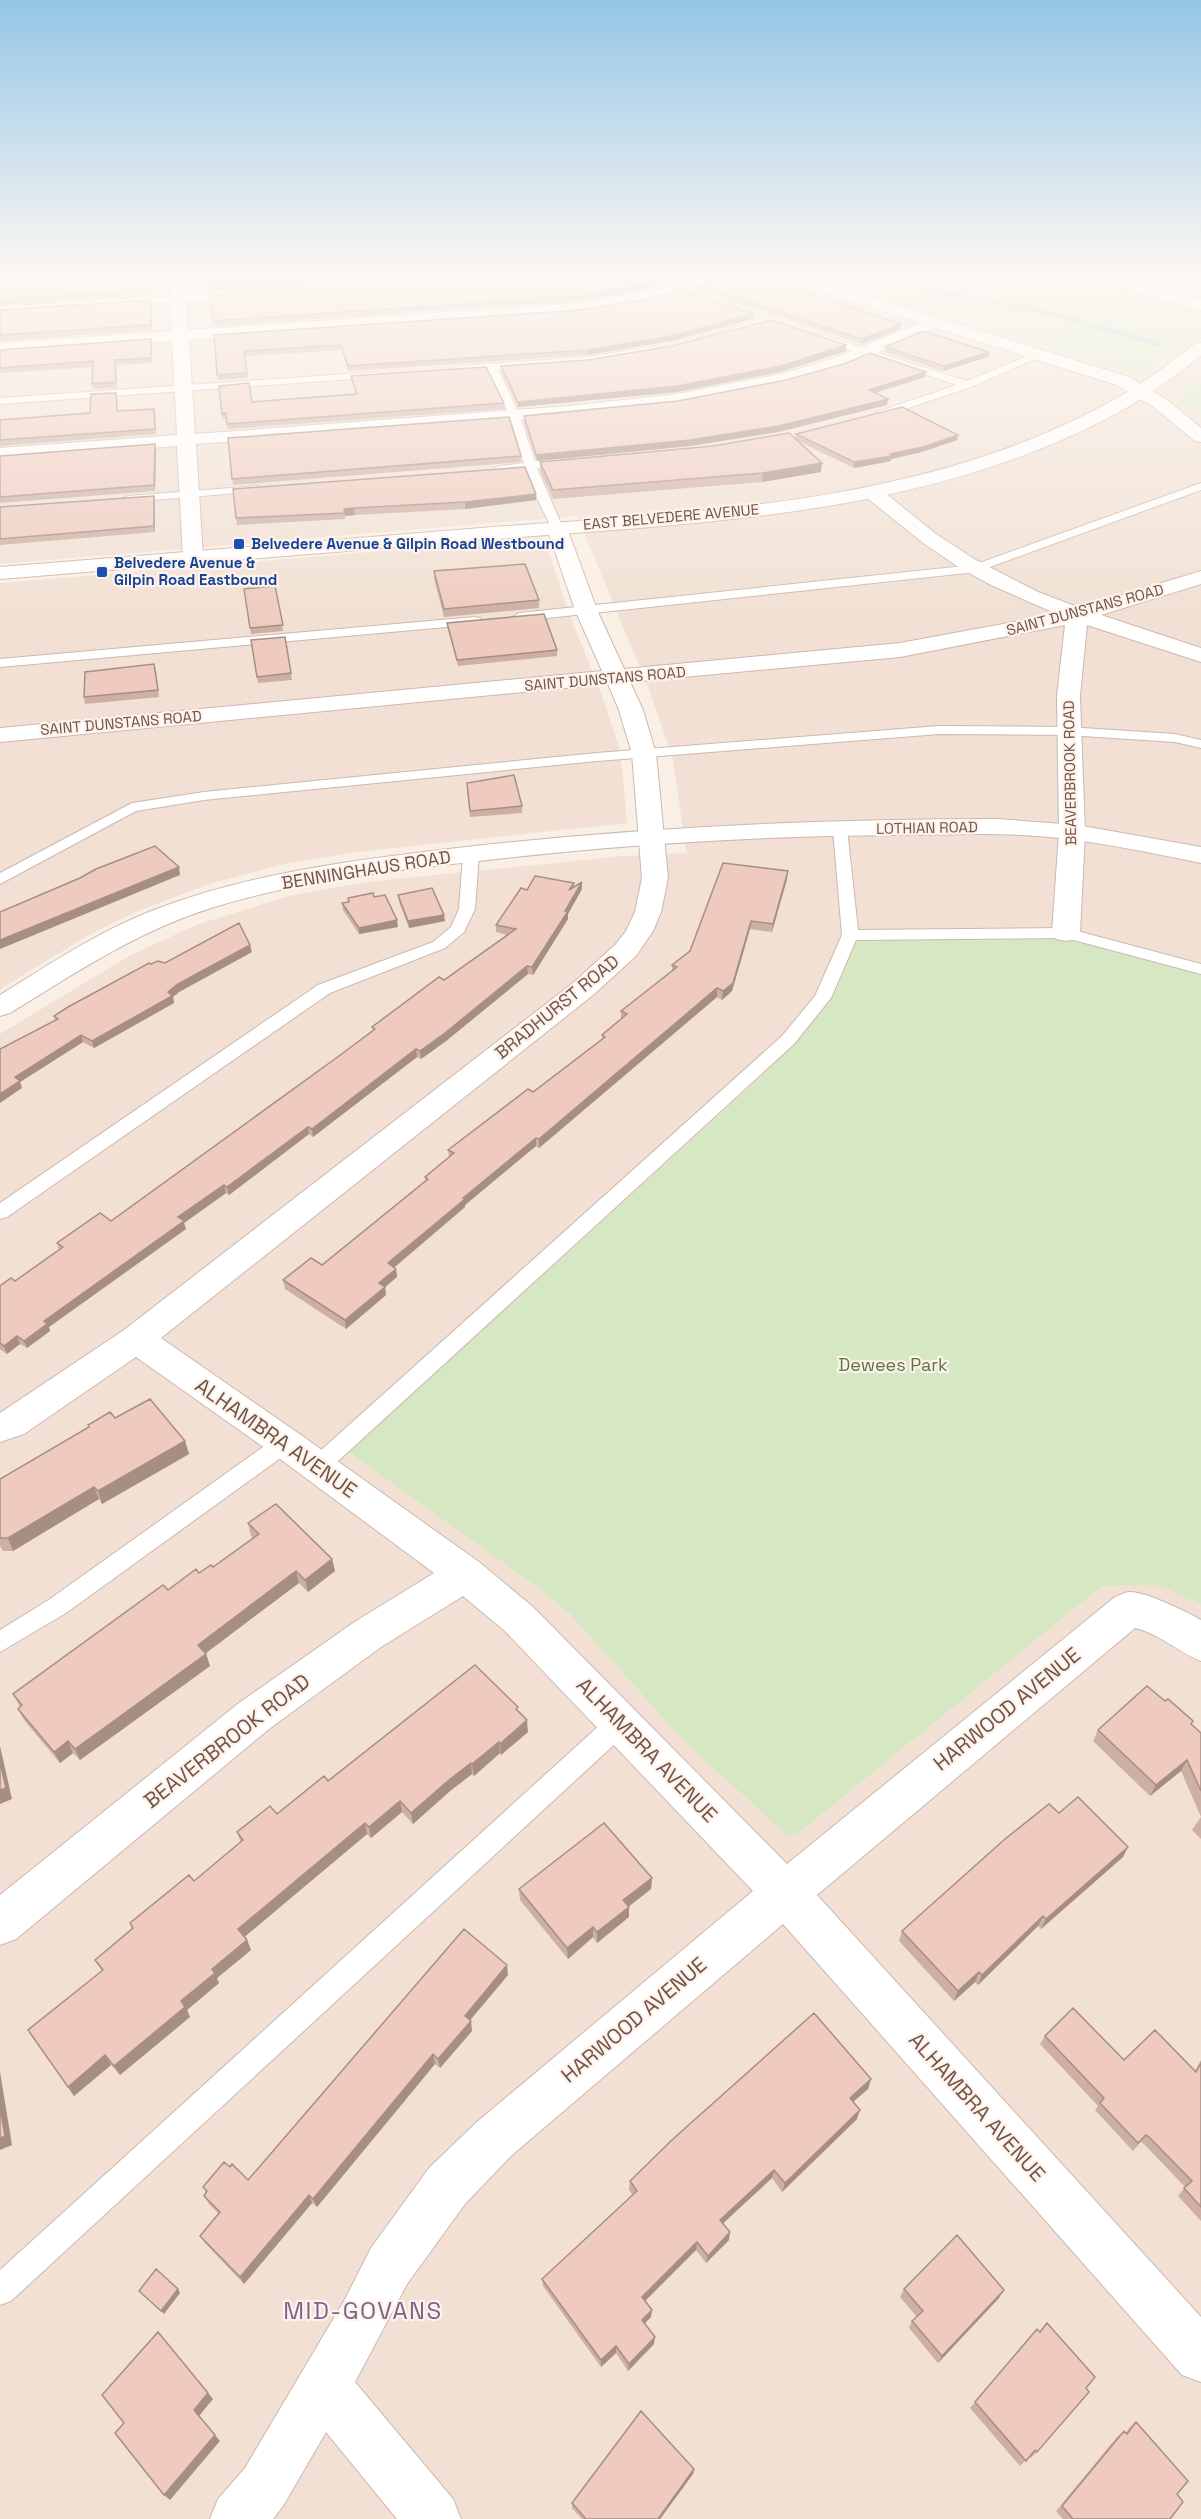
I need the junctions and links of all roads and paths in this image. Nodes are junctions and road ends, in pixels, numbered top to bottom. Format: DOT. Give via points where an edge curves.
graph roads {
  1 [pos="120,393"];
  2 [pos="184,393"];
  3 [pos="504,393"];
  4 [pos="704,393"];
  5 [pos="944,393"];
  6 [pos="1139,393"];
  7 [pos="1144,393"];
  8 [pos="0,401"];
  9 [pos="514,415"];
  10 [pos="865,418"];
  11 [pos="1201,437"];
  12 [pos="187,440"];
  13 [pos="0,454"];
  14 [pos="579,460"];
  15 [pos="529,467"];
  16 [pos="482,471"];
  17 [pos="1201,486"];
  18 [pos="272,488"];
  19 [pos="873,493"];
  20 [pos="190,494"];
  21 [pos="118,499"];
  22 [pos="556,528"];
  23 [pos="193,557"];
  24 [pos="976,568"];
  25 [pos="0,573"];
  26 [pos="1201,577"];
  27 [pos="586,610"];
  28 [pos="1078,615"];
  29 [pos="1201,655"];
  30 [pos="0,663"];
  31 [pos="618,678"];
  32 [pos="1067,730"];
  33 [pos="0,735"];
  34 [pos="1201,744"];
  35 [pos="644,754"];
  36 [pos="840,829"];
  37 [pos="1072,832"];
  38 [pos="650,836"];
  39 [pos="471,854"];
  40 [pos="1201,855"];
  41 [pos="0,879"];
  42 [pos="1066,933"];
  43 [pos="850,934"];
  44 [pos="1201,969"];
  45 [pos="0,1007"];
  46 [pos="0,1212"];
  47 [pos="136,1339"];
  48 [pos="0,1428"];
  49 [pos="285,1443"];
  50 [pos="317,1467"];
  51 [pos="465,1574"];
  52 [pos="0,1642"];
  53 [pos="1201,1643"];
  54 [pos="621,1722"];
  55 [pos="784,1893"];
  56 [pos="0,1923"];
  57 [pos="0,2290"];
  58 [pos="1201,2356"];
  59 [pos="323,2386"];
  60 [pos="238,2519"];
  61 [pos="433,2519"];
  1 -- 8 [label="lane"];
  2 -- 12 [label="street"];
  3 -- 9 [label="lane"];
  4 -- 9 [label="street"];
  5 -- 10 [label="lane"];
  6 -- 19 [label="street, EAST BELVEDERE AVENUE" via="1099,416 1019,451 971,468"];
  7 -- 11 [label="street"];
  9 -- 12 [label="street"];
  9 -- 15 [label="lane"];
  12 -- 13 [label="street"];
  12 -- 20 [label="street"];
  14 -- 15 [label="lane"];
  15 -- 16 [label="lane"];
  15 -- 22 [label="lane"];
  17 -- 24 [label="lane"];
  18 -- 20 [label="lane"];
  19 -- 22 [label="street, EAST BELVEDERE AVENUE" via="731,512"];
  19 -- 24 [label="street" via="938,545"];
  20 -- 21 [label="lane"];
  20 -- 23 [label="street"];
  22 -- 23 [label="street, EAST BELVEDERE AVENUE"];
  22 -- 27 [label="street, BRADHURST ROAD"];
  23 -- 25 [label="street, EAST BELVEDERE AVENUE"];
  24 -- 27 [label="lane"];
  24 -- 28 [label="street"];
  26 -- 28 [label="street, SAINT DUNSTANS ROAD"];
  27 -- 30 [label="lane"];
  27 -- 31 [label="street, BRADHURST ROAD"];
  28 -- 29 [label="street"];
  28 -- 31 [label="street, SAINT DUNSTANS ROAD" via="900,650"];
  28 -- 32 [label="street, BEAVERBROOK ROAD" via="1070,648"];
  31 -- 33 [label="street, SAINT DUNSTANS ROAD"];
  31 -- 35 [label="street, BRADHURST ROAD"];
  32 -- 34 [label="lane" via="1175,738"];
  32 -- 35 [label="lane" via="939,730"];
  32 -- 37 [label="street, BEAVERBROOK ROAD"];
  35 -- 38 [label="street, BRADHURST ROAD"];
  35 -- 41 [label="lane" via="204,796 132,807"];
  36 -- 37 [label="street, LOTHIAN ROAD" via="1001,827"];
  36 -- 38 [label="street, LOTHIAN ROAD"];
  36 -- 43 [label="lane"];
  37 -- 40 [label="street, LOTHIAN ROAD"];
  37 -- 42 [label="street, BEAVERBROOK ROAD"];
  38 -- 39 [label="street, BENNINGHAUS ROAD"];
  38 -- 47 [label="street, BRADHURST ROAD" via="655,878 648,912 626,950 608,968"];
  39 -- 45 [label="street, BENNINGHAUS ROAD" via="314,875 186,908 108,942"];
  39 -- 46 [label="lane" via="467,909 458,929 439,945 324,989"];
  42 -- 43 [label="lane"];
  42 -- 44 [label="lane"];
  43 -- 50 [label="lane" via="823,998 788,1040"];
  47 -- 48 [label="street"];
  47 -- 49 [label="street, ALHAMBRA AVENUE"];
  49 -- 50 [label="street, ALHAMBRA AVENUE"];
  49 -- 52 [label="lane" via="58,1606"];
  50 -- 51 [label="street, ALHAMBRA AVENUE"];
  51 -- 54 [label="street, ALHAMBRA AVENUE" via="519,1619"];
  51 -- 56 [label="street, BEAVERBROOK ROAD" via="367,1635 254,1716"];
  53 -- 55 [label="street, HARWOOD AVENUE" via="1183,1628 1153,1614 1129,1609"];
  54 -- 55 [label="street, ALHAMBRA AVENUE"];
  54 -- 57 [label="lane"];
  55 -- 58 [label="street, ALHAMBRA AVENUE"];
  55 -- 59 [label="street, HARWOOD AVENUE" via="495,2138 447,2186 389,2266"];
  59 -- 60 [label="street, HARWOOD AVENUE" via="264,2487"];
  59 -- 61 [label="street"];
}
